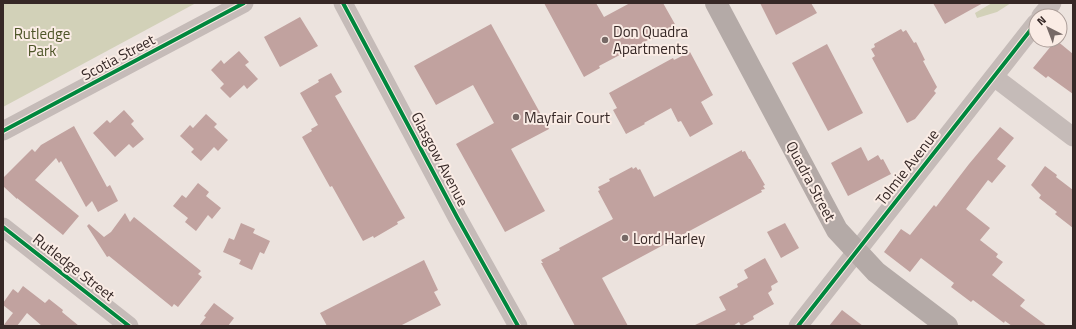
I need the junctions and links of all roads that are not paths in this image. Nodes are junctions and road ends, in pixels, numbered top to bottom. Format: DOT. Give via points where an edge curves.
graph roads {
  1 [pos="244,3"];
  2 [pos="343,3"];
  3 [pos="716,3"];
  4 [pos="1028,33"];
  5 [pos="994,77"];
  6 [pos="3,131"];
  7 [pos="1073,137"];
  8 [pos="3,227"];
  9 [pos="856,252"];
  10 [pos="129,326"];
  11 [pos="518,326"];
  12 [pos="798,326"];
  13 [pos="947,326"];
  1 -- 6 [label="street, Scotia Street"];
  2 -- 11 [label="street, Glasgow Avenue"];
  3 -- 9 [label="main road, Quadra Street" via="837,230"];
  4 -- 5 [label="street, Tolmie Avenue"];
  5 -- 7 [label="street"];
  5 -- 9 [label="street, Tolmie Avenue"];
  8 -- 10 [label="street, Rutledge Street"];
  9 -- 12 [label="street, Tolmie Avenue"];
  9 -- 13 [label="main road, Quadra Street" via="876,272"];
}
